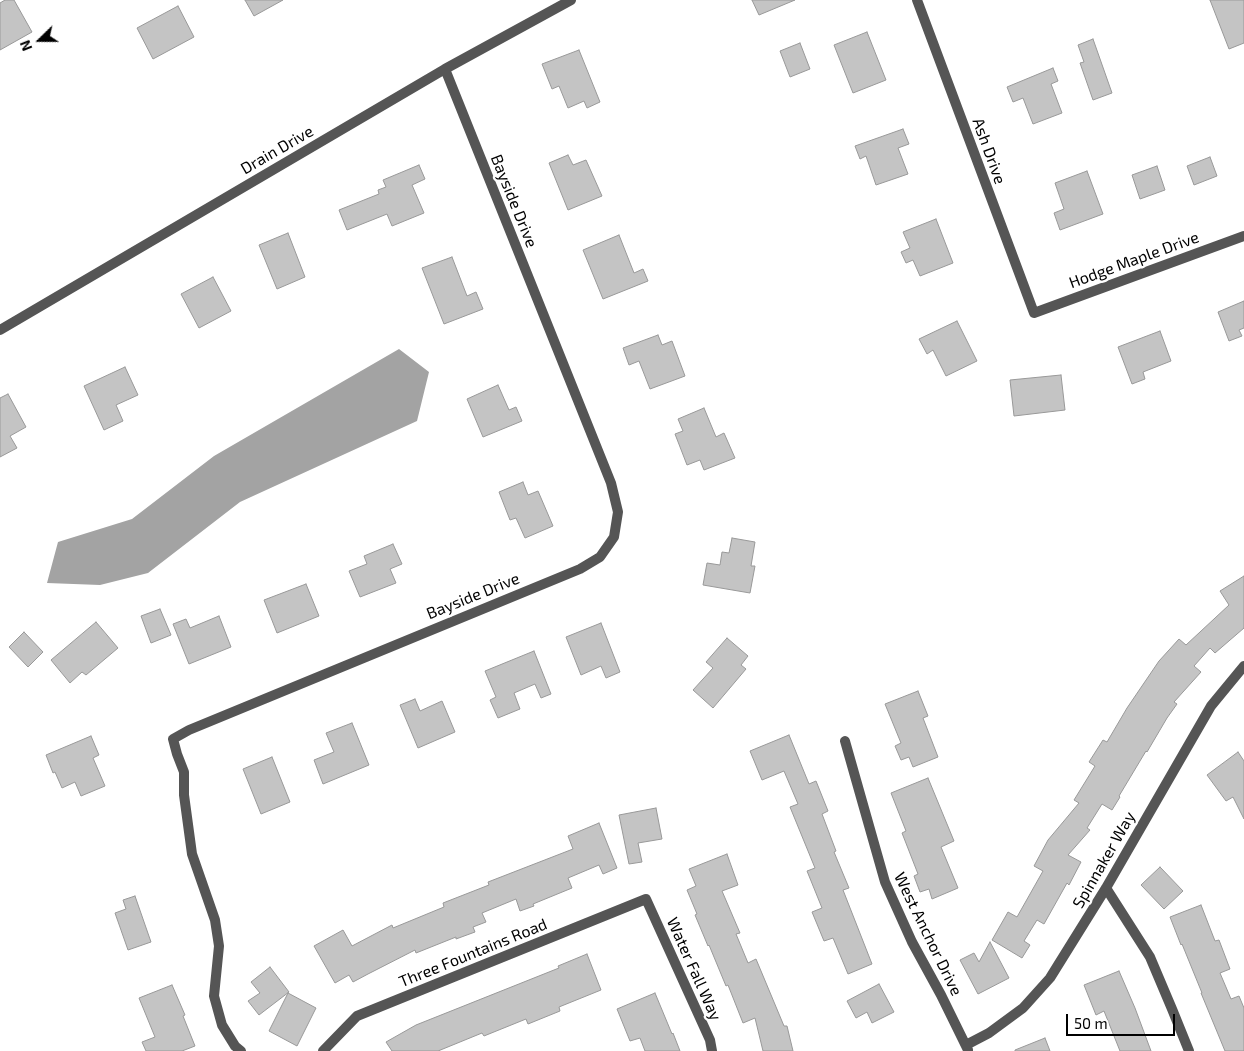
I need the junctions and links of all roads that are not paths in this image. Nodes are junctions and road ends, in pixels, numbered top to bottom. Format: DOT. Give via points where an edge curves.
graph roads {
  1 [pos="571,0"];
  2 [pos="917,0"];
  3 [pos="445,69"];
  4 [pos="1244,236"];
  5 [pos="1034,313"];
  6 [pos="0,330"];
  7 [pos="1242,674"];
  8 [pos="845,741"];
  9 [pos="1106,888"];
  10 [pos="646,900"];
  11 [pos="967,1048"];
  12 [pos="241,1051"];
  13 [pos="323,1051"];
  14 [pos="712,1051"];
  15 [pos="1189,1051"];
  1 -- 3 [label="street, Drain Drive"];
  2 -- 5 [label="street, Ash Drive"];
  3 -- 6 [label="street, Drain Drive"];
  3 -- 12 [label="street, Bayside Drive" via="611,483 618,512 614,537 600,557 580,569 189,730 174,739 184,772 192,854 220,946 214,996 222,1025"];
  4 -- 5 [label="street, Hodge Maple Drive"];
  7 -- 9 [label="street, Spinnaker Way" via="1211,706"];
  8 -- 11 [label="street, West Anchor Drive" via="885,882"];
  9 -- 11 [label="street, Spinnaker Way" via="1050,978 1023,1008"];
  9 -- 15 [label="street" via="1150,957"];
  10 -- 13 [label="street, Three Fountains Road" via="357,1016"];
  10 -- 14 [label="street, Water Fall Way" via="710,1040"];
}
